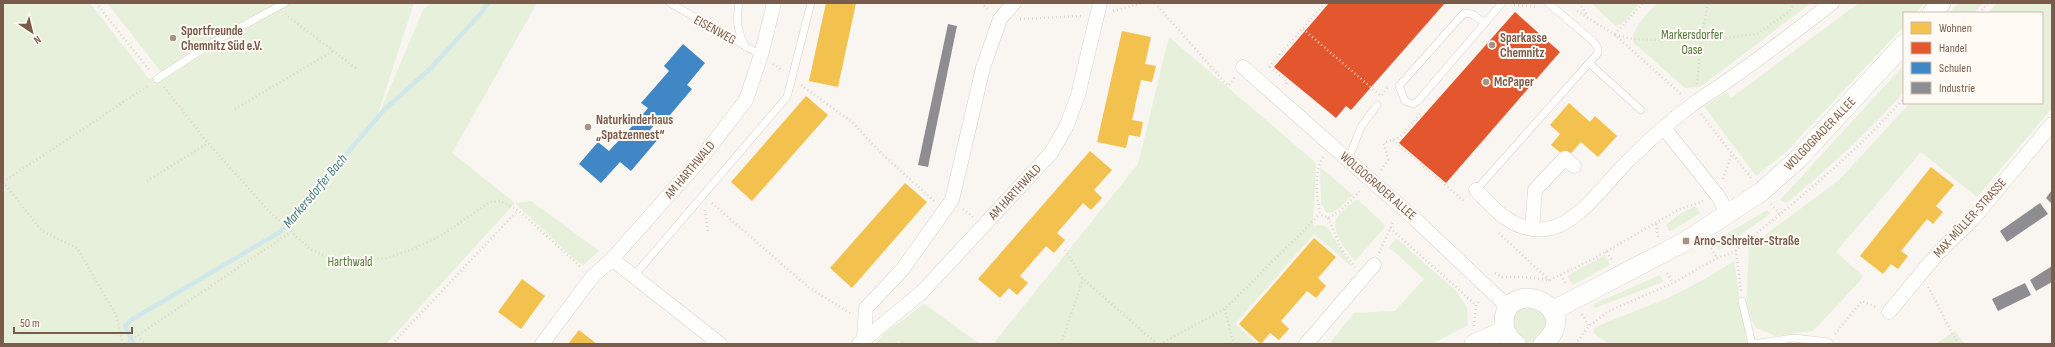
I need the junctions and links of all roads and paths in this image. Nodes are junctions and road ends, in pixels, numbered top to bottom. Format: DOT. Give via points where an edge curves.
graph roads {
  1 [pos="96,3"];
  2 [pos="286,3"];
  3 [pos="670,3"];
  4 [pos="739,3"];
  5 [pos="774,3"];
  6 [pos="811,3"];
  7 [pos="1014,3"];
  8 [pos="1142,3"];
  9 [pos="1155,3"];
  10 [pos="1325,3"];
  11 [pos="1502,3"];
  12 [pos="1548,3"];
  13 [pos="1579,3"];
  14 [pos="1643,3"];
  15 [pos="1708,3"];
  16 [pos="1794,3"];
  17 [pos="1832,3"];
  18 [pos="1941,3"];
  19 [pos="1988,3"];
  20 [pos="277,8"];
  21 [pos="1098,9"];
  22 [pos="1933,12"];
  23 [pos="1980,12"];
  24 [pos="1589,18"];
  25 [pos="1000,19"];
  26 [pos="1485,24"];
  27 [pos="1303,28"];
  28 [pos="1615,35"];
  29 [pos="1701,40"];
  30 [pos="1903,45"];
  31 [pos="746,47"];
  32 [pos="333,51"];
  33 [pos="761,55"];
  34 [pos="1589,63"];
  35 [pos="1243,67"];
  36 [pos="358,70"];
  37 [pos="792,78"];
  38 [pos="157,80"];
  39 [pos="1391,84"];
  40 [pos="1903,99"];
  41 [pos="1693,104"];
  42 [pos="1377,105"];
  43 [pos="235,109"];
  44 [pos="1641,110"];
  45 [pos="2052,124"];
  46 [pos="1664,128"];
  47 [pos="208,143"];
  48 [pos="1384,143"];
  49 [pos="1331,145"];
  50 [pos="1348,160"];
  51 [pos="1574,166"];
  52 [pos="1375,177"];
  53 [pos="147,181"];
  54 [pos="3,182"];
  55 [pos="1476,190"];
  56 [pos="1762,192"];
  57 [pos="704,196"];
  58 [pos="951,207"];
  59 [pos="1401,207"];
  60 [pos="518,210"];
  61 [pos="1320,214"];
  62 [pos="1728,214"];
  63 [pos="1780,214"];
  64 [pos="1328,218"];
  65 [pos="1656,224"];
  66 [pos="984,225"];
  67 [pos="1390,228"];
  68 [pos="1532,229"];
  69 [pos="292,232"];
  70 [pos="708,233"];
  71 [pos="1658,239"];
  72 [pos="1709,245"];
  73 [pos="1065,250"];
  74 [pos="1736,250"];
  75 [pos="1606,252"];
  76 [pos="1717,258"];
  77 [pos="612,259"];
  78 [pos="1613,262"];
  79 [pos="1374,265"];
  80 [pos="1667,273"];
  81 [pos="1921,274"];
  82 [pos="592,277"];
  83 [pos="633,277"];
  84 [pos="1363,277"];
  85 [pos="1502,277"];
  86 [pos="1083,279"];
  87 [pos="1673,283"];
  88 [pos="1490,290"];
  89 [pos="1742,301"];
  90 [pos="1476,305"];
  91 [pos="1225,308"];
  92 [pos="1508,308"];
  93 [pos="1552,311"];
  94 [pos="1889,312"];
  95 [pos="865,323"];
  96 [pos="136,336"];
  97 [pos="1511,337"];
  98 [pos="862,341"];
  99 [pos="1477,342"];
  100 [pos="1550,342"];
  101 [pos="1829,343"];
  102 [pos="124,344"];
  103 [pos="146,344"];
  104 [pos="392,344"];
  105 [pos="542,344"];
  106 [pos="720,344"];
  107 [pos="1061,344"];
  108 [pos="1159,344"];
  109 [pos="1236,344"];
  110 [pos="1306,344"];
  111 [pos="1575,344"];
  112 [pos="1752,344"];
  113 [pos="1958,344"];
  1 -- 38 [label="path"];
  2 -- 20 [label="lane"];
  3 -- 31 [label="lane, EISENWEG"];
  4 -- 31 [label="lane" via="736,17 739,35"];
  5 -- 33 [label="street, AM HARTHWALD"];
  6 -- 37 [label="lane"];
  7 -- 25 [label="street, AM HARTHWALD"];
  8 -- 21 [label="path"];
  9 -- 35 [label="path" via="1228,86"];
  10 -- 27 [label="path"];
  11 -- 26 [label="lane"];
  12 -- 34 [label="lane" via="1598,48 1598,53"];
  13 -- 24 [label="path"];
  14 -- 28 [label="path"];
  15 -- 29 [label="path"];
  16 -- 29 [label="path" via="1790,12 1757,34"];
  17 -- 41 [label="street"];
  18 -- 22 [label="main road"];
  19 -- 23 [label="path"];
  20 -- 32 [label="path"];
  20 -- 38 [label="lane" via="215,41"];
  21 -- 25 [label="path"];
  21 -- 66 [label="street, AM HARTHWALD" via="1078,95 1067,125 1051,153"];
  25 -- 58 [label="street, AM HARTHWALD" via="983,68"];
  26 -- 26 [label="lane" via="1418,101 1413,104 1406,101 1399,86 1464,13 1472,14"];
  27 -- 35 [label="path" via="1270,67"];
  27 -- 39 [label="path" via="1381,96"];
  28 -- 29 [label="path"];
  28 -- 41 [label="path"];
  29 -- 41 [label="path"];
  30 -- 56 [label="main road, WOLGOGRADER ALLEE" via="1797,160"];
  31 -- 33 [label="lane, EISENWEG"];
  32 -- 36 [label="path"];
  32 -- 43 [label="path"];
  33 -- 37 [label="path"];
  33 -- 77 [label="street, AM HARTHWALD" via="746,100 700,160"];
  34 -- 44 [label="lane"];
  34 -- 55 [label="lane"];
  35 -- 49 [label="street, WOLGOGRADER ALLEE"];
  37 -- 57 [label="lane" via="787,97"];
  37 -- 58 [label="path" via="852,122 882,154"];
  38 -- 47 [label="path"];
  38 -- 54 [label="path"];
  40 -- 63 [label="path" via="1834,169"];
  41 -- 46 [label="street"];
  41 -- 56 [label="path"];
  42 -- 50 [label="lane" via="1361,127"];
  45 -- 81 [label="street, MAX-MÜLLER-STRASSE" via="1972,220 1938,253"];
  46 -- 62 [label="street" via="1718,196"];
  46 -- 68 [label="street" via="1629,160 1576,216 1559,226"];
  47 -- 53 [label="path"];
  47 -- 69 [label="path"];
  48 -- 52 [label="path" via="1388,160"];
  49 -- 50 [label="street, WOLGOGRADER ALLEE"];
  49 -- 61 [label="path" via="1318,165 1317,196"];
  50 -- 52 [label="street, WOLGOGRADER ALLEE"];
  51 -- 68 [label="street" via="1565,158 1535,190"];
  52 -- 59 [label="street, WOLGOGRADER ALLEE"];
  52 -- 64 [label="path" via="1341,210"];
  54 -- 102 [label="path" via="42,231 77,248 116,315"];
  55 -- 68 [label="street" via="1501,215"];
  56 -- 62 [label="main road, WOLGOGRADER ALLEE"];
  56 -- 63 [label="path"];
  57 -- 70 [label="path"];
  57 -- 83 [label="lane"];
  57 -- 95 [label="path" via="808,286"];
  58 -- 66 [label="path"];
  58 -- 95 [label="street, AM HARTHWALD" via="902,270 866,308"];
  59 -- 67 [label="path"];
  59 -- 88 [label="street, WOLGOGRADER ALLEE"];
  60 -- 69 [label="path" via="500,201 490,202 442,235 386,258 352,260 328,257 310,249"];
  60 -- 82 [label="path"];
  60 -- 104 [label="path"];
  61 -- 64 [label="path"];
  61 -- 91 [label="path"];
  62 -- 93 [label="main road, WOLGOGRADER ALLEE" via="1686,241"];
  63 -- 74 [label="path"];
  64 -- 84 [label="path" via="1342,250"];
  65 -- 71 [label="path"];
  66 -- 98 [label="street, AM HARTHWALD" via="922,292"];
  67 -- 79 [label="path"];
  67 -- 90 [label="path"];
  69 -- 96 [label="path"];
  72 -- 76 [label="path"];
  73 -- 86 [label="path"];
  74 -- 76 [label="path"];
  74 -- 89 [label="path"];
  75 -- 78 [label="path"];
  76 -- 87 [label="path"];
  77 -- 82 [label="street, AM HARTHWALD"];
  77 -- 83 [label="street"];
  79 -- 84 [label="street"];
  80 -- 87 [label="path"];
  81 -- 94 [label="street, MAX-MÜLLER-STRASSE"];
  81 -- 113 [label="path"];
  82 -- 105 [label="street"];
  83 -- 106 [label="street"];
  84 -- 110 [label="street"];
  85 -- 88 [label="path"];
  86 -- 107 [label="path"];
  86 -- 108 [label="path"];
  87 -- 111 [label="path" via="1609,311 1589,326"];
  88 -- 90 [label="path"];
  88 -- 92 [label="street, WOLGOGRADER ALLEE"];
  89 -- 112 [label="lane"];
  90 -- 99 [label="path" via="1473,330"];
  91 -- 108 [label="path"];
  91 -- 109 [label="path" via="1232,339"];
  92 -- 93 [label="main road" via="1514,302 1536,298 1547,304"];
  92 -- 97 [label="main road" via="1504,321"];
  93 -- 100 [label="main road" via="1555,327"];
  94 -- 101 [label="path" via="1862,302"];
  95 -- 98 [label="street, AM HARTHWALD"];
  96 -- 102 [label="path"];
  96 -- 103 [label="path"];
  97 -- 99 [label="main road"];
  101 -- 112 [label="lane" via="1794,338"];
}
